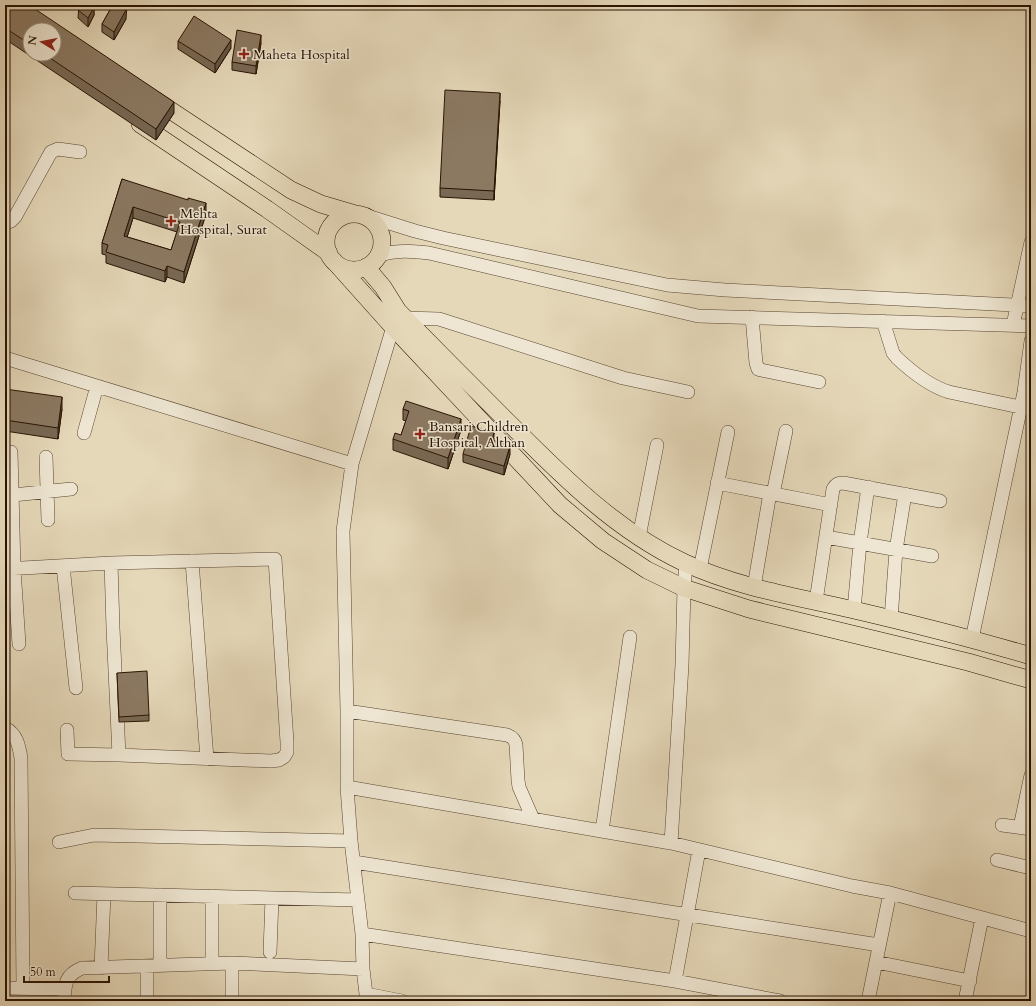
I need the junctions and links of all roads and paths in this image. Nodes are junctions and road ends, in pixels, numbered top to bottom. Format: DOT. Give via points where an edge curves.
graph roads {
  1 [pos="144,92"];
  2 [pos="128,116"];
  3 [pos="80,152"];
  4 [pos="360,214"];
  5 [pos="5,223"];
  6 [pos="1031,244"];
  7 [pos="379,255"];
  8 [pos="331,257"];
  9 [pos="366,267"];
  10 [pos="1017,305"];
  11 [pos="1031,306"];
  12 [pos="752,317"];
  13 [pos="399,318"];
  14 [pos="882,321"];
  15 [pos="1013,325"];
  16 [pos="1031,326"];
  17 [pos="1031,341"];
  18 [pos="5,358"];
  19 [pos="819,382"];
  20 [pos="98,386"];
  21 [pos="688,392"];
  22 [pos="1027,392"];
  23 [pos="1020,406"];
  24 [pos="786,431"];
  25 [pos="728,432"];
  26 [pos="84,433"];
  27 [pos="658,445"];
  28 [pos="11,452"];
  29 [pos="46,457"];
  30 [pos="352,464"];
  31 [pos="717,483"];
  32 [pos="868,487"];
  33 [pos="72,489"];
  34 [pos="46,491"];
  35 [pos="772,494"];
  36 [pos="905,494"];
  37 [pos="13,495"];
  38 [pos="940,501"];
  39 [pos="831,505"];
  40 [pos="48,520"];
  41 [pos="638,537"];
  42 [pos="826,537"];
  43 [pos="860,543"];
  44 [pos="896,550"];
  45 [pos="932,556"];
  46 [pos="192,560"];
  47 [pos="111,563"];
  48 [pos="63,566"];
  49 [pos="693,566"];
  50 [pos="9,569"];
  51 [pos="754,587"];
  52 [pos="684,588"];
  53 [pos="816,602"];
  54 [pos="854,610"];
  55 [pos="891,619"];
  56 [pos="630,637"];
  57 [pos="972,639"];
  58 [pos="19,644"];
  59 [pos="1031,656"];
  60 [pos="1031,680"];
  61 [pos="76,688"];
  62 [pos="347,711"];
  63 [pos="5,728"];
  64 [pos="67,730"];
  65 [pos="119,754"];
  66 [pos="207,759"];
  67 [pos="1031,778"];
  68 [pos="347,787"];
  69 [pos="533,819"];
  70 [pos="1002,825"];
  71 [pos="1025,828"];
  72 [pos="602,831"];
  73 [pos="351,841"];
  74 [pos="60,842"];
  75 [pos="671,843"];
  76 [pos="699,850"];
  77 [pos="997,860"];
  78 [pos="354,862"];
  79 [pos="1031,868"];
  80 [pos="75,893"];
  81 [pos="890,893"];
  82 [pos="104,894"];
  83 [pos="160,895"];
  84 [pos="212,896"];
  85 [pos="272,898"];
  86 [pos="358,900"];
  87 [pos="687,915"];
  88 [pos="982,918"];
  89 [pos="1031,931"];
  90 [pos="362,934"];
  91 [pos="879,946"];
  92 [pos="270,952"];
  93 [pos="876,962"];
  94 [pos="232,963"];
  95 [pos="212,964"];
  96 [pos="154,966"];
  97 [pos="101,968"];
  98 [pos="362,969"];
  99 [pos="970,981"];
  100 [pos="675,982"];
  101 [pos="5,988"];
  102 [pos="23,988"];
  103 [pos="65,995"];
  104 [pos="366,997"];
  105 [pos="147,1001"];
  106 [pos="232,1001"];
  107 [pos="402,1001"];
  108 [pos="780,1001"];
  109 [pos="868,1001"];
  110 [pos="965,1001"];
  1 -- 4 [label="main road" via="291,190 321,204"];
  2 -- 8 [label="main road" via="267,209"];
  3 -- 5 [label="street" via="58,149 51,152 15,217"];
  4 -- 7 [label="main road" via="373,220 379,228 382,237"];
  4 -- 8 [label="main road" via="345,215 330,226 326,244"];
  4 -- 10 [label="street" via="443,238 668,285"];
  6 -- 10 [label="street"];
  7 -- 9 [label="main road"];
  7 -- 12 [label="street" via="393,251 430,253 698,316"];
  8 -- 9 [label="main road" via="340,266 348,269"];
  8 -- 13 [label="main road"];
  9 -- 13 [label="main road" via="383,287"];
  10 -- 11 [label="street"];
  10 -- 15 [label="street"];
  12 -- 14 [label="street"];
  12 -- 19 [label="street" via="758,369"];
  13 -- 21 [label="street" via="439,319 623,378"];
  13 -- 30 [label="street"];
  13 -- 41 [label="main road" via="574,487"];
  13 -- 52 [label="main road" via="560,505 603,541 632,561"];
  14 -- 15 [label="street"];
  14 -- 23 [label="street" via="893,353 930,384 949,392"];
  15 -- 16 [label="street"];
  17 -- 22 [label="street"];
  18 -- 20 [label="street"];
  20 -- 26 [label="street"];
  20 -- 30 [label="street"];
  22 -- 23 [label="street"];
  23 -- 57 [label="street"];
  24 -- 35 [label="street"];
  25 -- 31 [label="street"];
  27 -- 41 [label="street"];
  28 -- 37 [label="street"];
  29 -- 34 [label="street"];
  30 -- 62 [label="street" via="343,530"];
  31 -- 35 [label="street"];
  31 -- 49 [label="street"];
  32 -- 36 [label="street"];
  32 -- 39 [label="street" via="840,483 833,489"];
  32 -- 43 [label="street"];
  33 -- 34 [label="street"];
  34 -- 37 [label="street"];
  34 -- 40 [label="street"];
  35 -- 39 [label="street"];
  35 -- 51 [label="street"];
  36 -- 38 [label="street"];
  36 -- 44 [label="street"];
  37 -- 50 [label="street"];
  39 -- 42 [label="street"];
  41 -- 49 [label="main road"];
  42 -- 43 [label="street"];
  42 -- 53 [label="street"];
  43 -- 44 [label="street"];
  43 -- 54 [label="street"];
  44 -- 45 [label="street"];
  44 -- 55 [label="street"];
  46 -- 47 [label="street"];
  46 -- 66 [label="street"];
  46 -- 66 [label="street" via="275,558 286,752 284,757 271,762"];
  47 -- 48 [label="street"];
  47 -- 65 [label="street"];
  48 -- 50 [label="street"];
  48 -- 61 [label="street"];
  49 -- 51 [label="main road"];
  49 -- 52 [label="street"];
  50 -- 58 [label="street"];
  51 -- 53 [label="main road"];
  52 -- 60 [label="main road" via="749,609 968,662"];
  52 -- 75 [label="street"];
  53 -- 54 [label="main road"];
  54 -- 55 [label="main road"];
  55 -- 57 [label="main road"];
  56 -- 72 [label="street"];
  57 -- 59 [label="main road"];
  62 -- 68 [label="street"];
  62 -- 69 [label="street" via="512,737 516,745 519,787"];
  63 -- 102 [label="street" via="16,738 21,758"];
  64 -- 65 [label="street" via="68,754"];
  65 -- 66 [label="street"];
  67 -- 71 [label="street"];
  68 -- 69 [label="street"];
  68 -- 73 [label="street"];
  69 -- 72 [label="street"];
  70 -- 71 [label="street"];
  72 -- 75 [label="street"];
  73 -- 74 [label="street" via="94,835"];
  73 -- 78 [label="street"];
  75 -- 76 [label="street"];
  76 -- 81 [label="street"];
  76 -- 87 [label="street"];
  77 -- 79 [label="street"];
  78 -- 86 [label="street"];
  78 -- 87 [label="street"];
  80 -- 82 [label="street"];
  81 -- 88 [label="street"];
  81 -- 91 [label="street"];
  82 -- 83 [label="street"];
  82 -- 97 [label="street"];
  83 -- 84 [label="street"];
  83 -- 96 [label="street"];
  84 -- 85 [label="street"];
  84 -- 95 [label="street"];
  85 -- 86 [label="street"];
  85 -- 92 [label="street"];
  86 -- 90 [label="street"];
  87 -- 91 [label="street"];
  87 -- 100 [label="street"];
  88 -- 89 [label="street"];
  88 -- 99 [label="street"];
  90 -- 98 [label="street"];
  90 -- 100 [label="street"];
  91 -- 93 [label="street"];
  93 -- 99 [label="street"];
  93 -- 109 [label="street"];
  94 -- 95 [label="street"];
  94 -- 98 [label="street"];
  94 -- 106 [label="street"];
  95 -- 96 [label="street"];
  96 -- 97 [label="street"];
  96 -- 105 [label="street"];
  97 -- 103 [label="street" via="82,968 74,972 68,977"];
  98 -- 104 [label="street"];
  99 -- 110 [label="street"];
  100 -- 108 [label="street"];
  101 -- 102 [label="street"];
  102 -- 103 [label="street"];
  104 -- 107 [label="street"];
}
